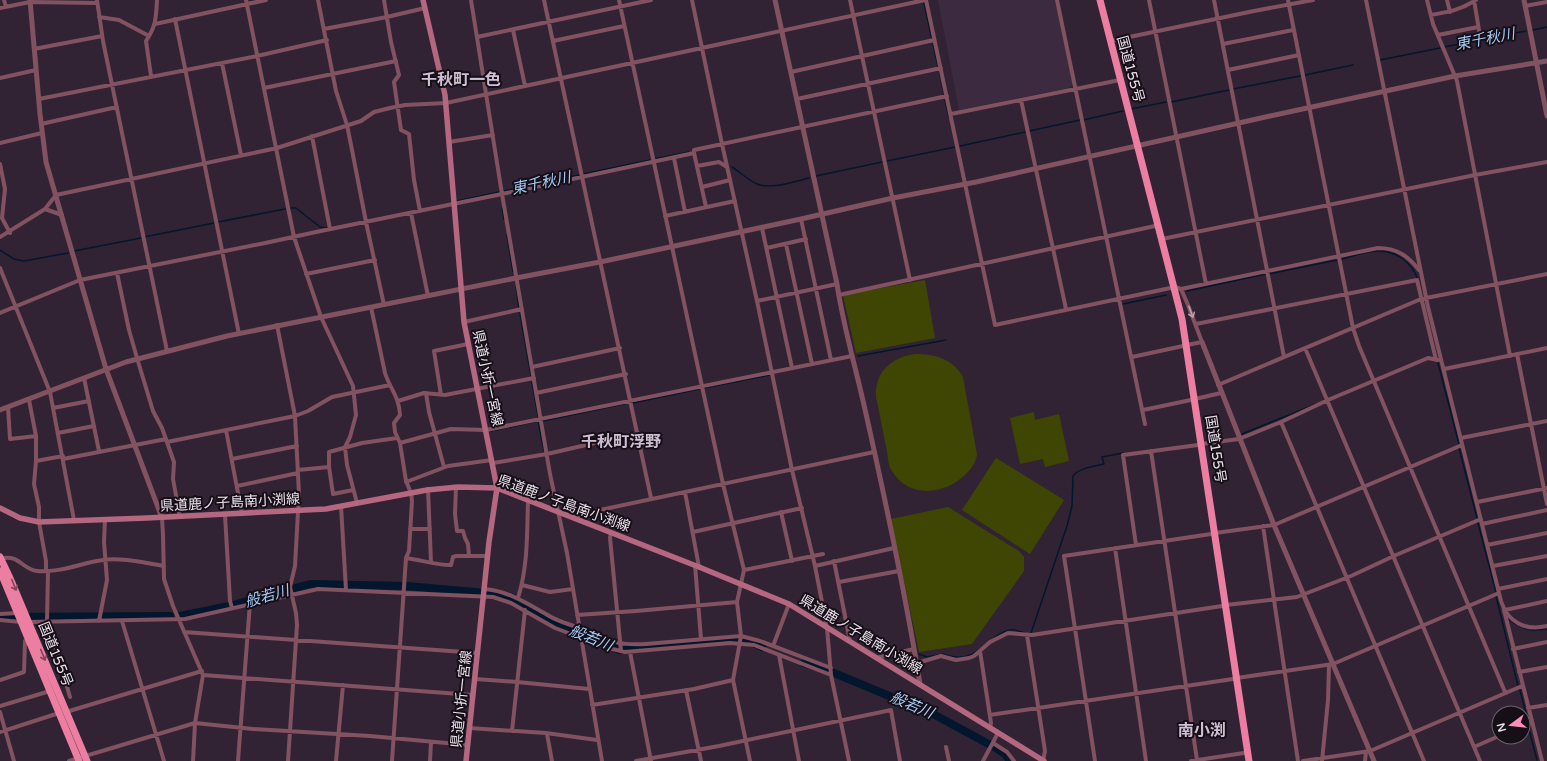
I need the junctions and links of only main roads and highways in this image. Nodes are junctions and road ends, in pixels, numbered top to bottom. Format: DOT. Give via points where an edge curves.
graph roads {
  1 [pos="423,0"];
  2 [pos="1100,0"];
  3 [pos="1138,145"];
  4 [pos="1176,288"];
  5 [pos="497,488"];
  6 [pos="0,508"];
  7 [pos="0,558"];
  8 [pos="0,571"];
  9 [pos="23,617"];
  10 [pos="1235,679"];
  11 [pos="63,712"];
  12 [pos="86,758"];
  13 [pos="78,760"];
  14 [pos="466,761"];
  15 [pos="1044,761"];
  16 [pos="1245,761"];
  17 [pos="1249,761"];
  1 -- 5 [label="main road, 県道小折一宮線" via="446,104 464,322"];
  2 -- 3 [label="highway, 国道155号"];
  3 -- 4 [label="highway, 国道155号"];
  3 -- 4 [label="highway, 国道155号" via="1138,158 1155,226"];
  4 -- 10 [label="highway, 国道155号"];
  5 -- 6 [label="main road, 県道鹿ノ子島南小渕線" via="428,489 326,509 162,518 39,522 20,518"];
  5 -- 14 [label="main road, 県道小折一宮線"];
  5 -- 15 [label="main road, 県道鹿ノ子島南小渕線" via="789,604"];
  7 -- 9 [label="highway, 国道155号, one-way"];
  8 -- 9 [label="highway, 国道155号"];
  9 -- 11 [label="highway, 国道155号, one-way"];
  9 -- 11 [label="highway, 国道155号" via="50,691"];
  10 -- 16 [label="highway, 国道155号"];
  10 -- 17 [label="highway, 国道155号"];
  11 -- 12 [label="highway, 国道155号"];
  11 -- 13 [label="highway, 国道155号"];
}
